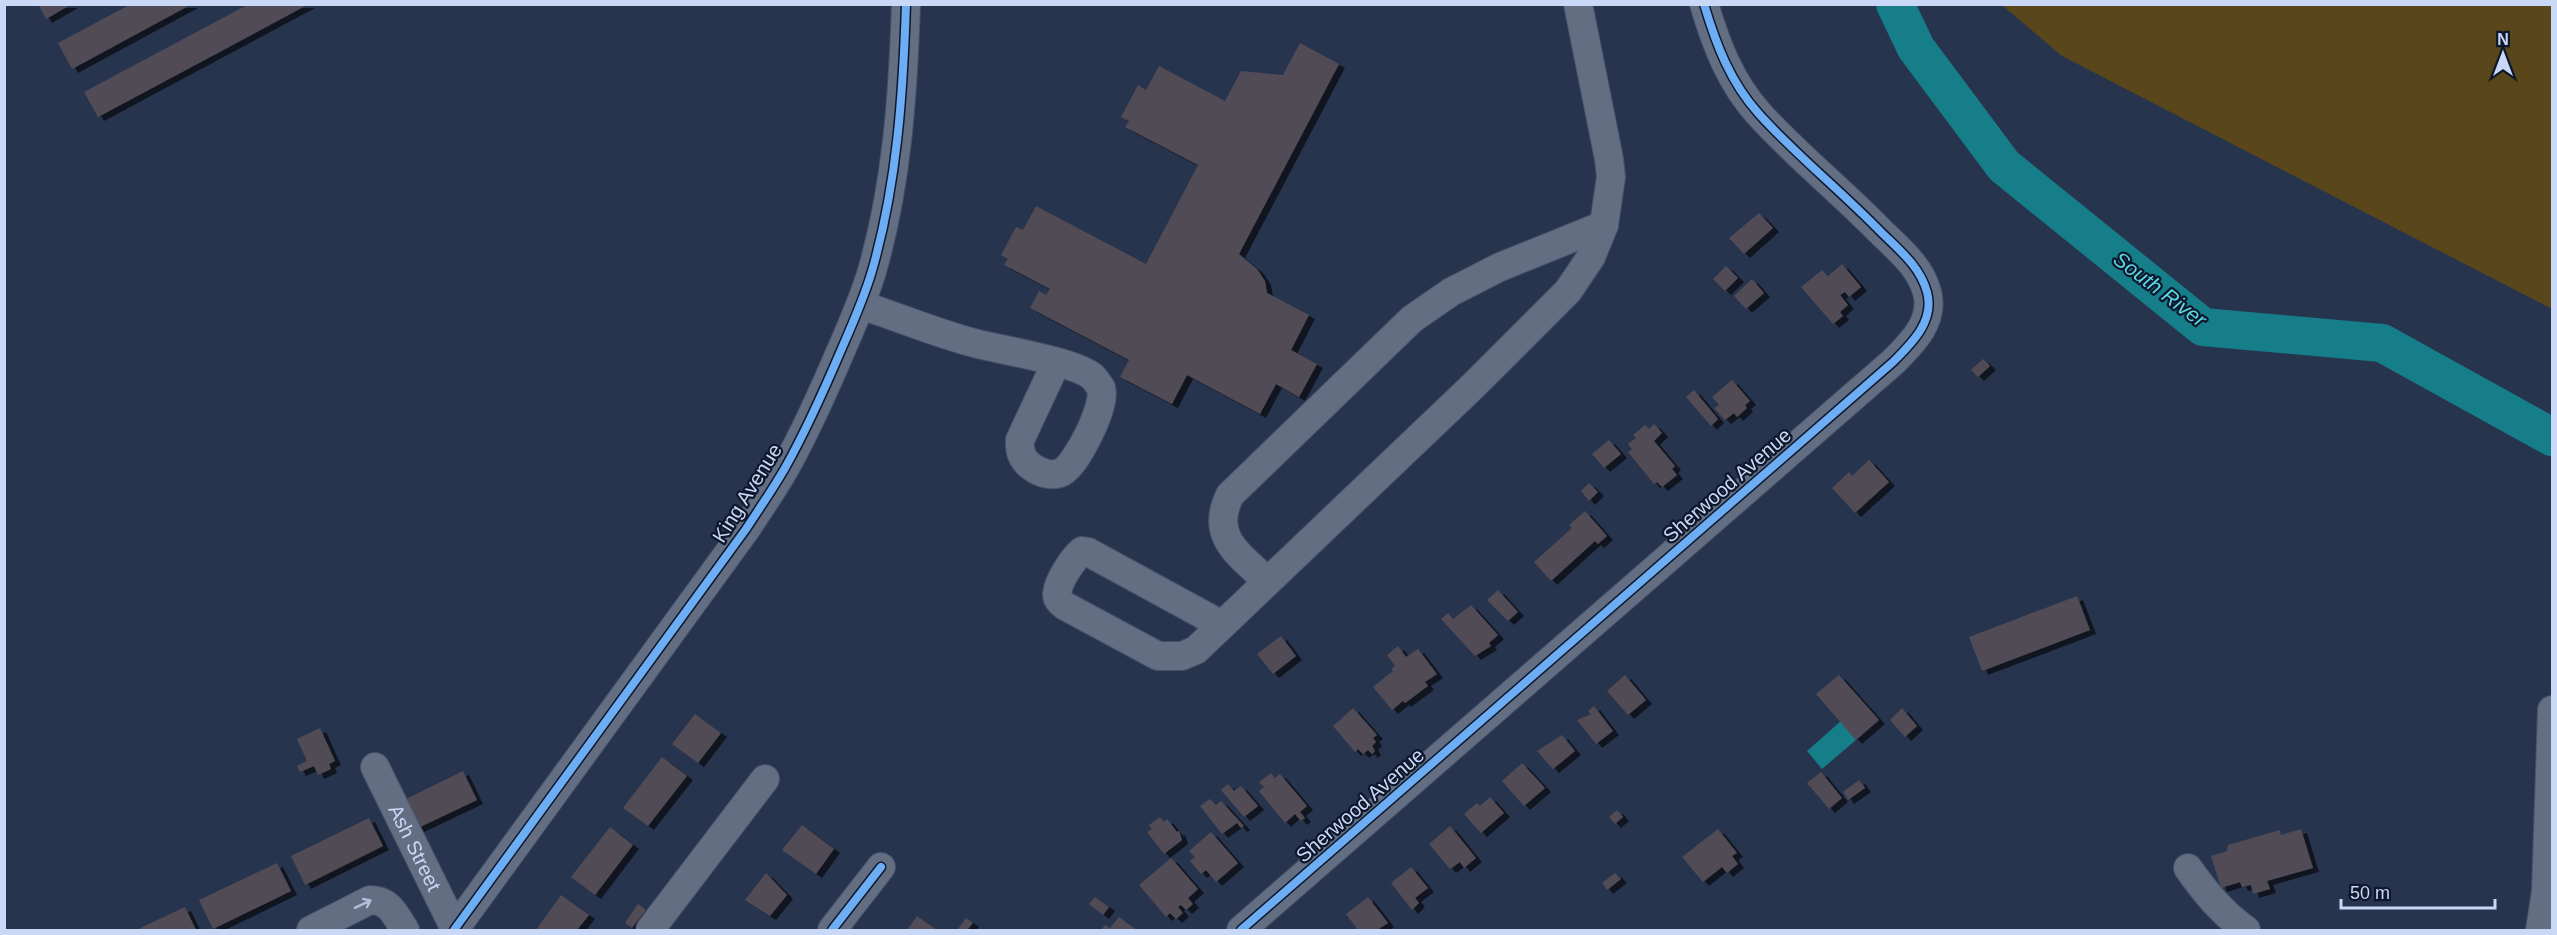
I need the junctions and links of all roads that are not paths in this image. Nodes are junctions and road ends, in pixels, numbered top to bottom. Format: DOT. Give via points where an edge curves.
graph roads {
  1 [pos="906,4"];
  2 [pos="1578,4"];
  3 [pos="1704,4"];
  4 [pos="1604,225"];
  5 [pos="861,305"];
  6 [pos="1056,363"];
  7 [pos="1267,581"];
  8 [pos="1222,625"];
  9 [pos="2553,710"];
  10 [pos="375,767"];
  11 [pos="765,779"];
  12 [pos="881,867"];
  13 [pos="2188,868"];
  14 [pos="311,930"];
  15 [pos="405,930"];
  16 [pos="454,930"];
  17 [pos="650,930"];
  18 [pos="832,930"];
  19 [pos="1241,930"];
  20 [pos="2246,930"];
  21 [pos="2540,930"];
  1 -- 5 [label="street, King Avenue" via="898,147 887,212"];
  2 -- 4 [label="street" via="1609,159 1611,177"];
  3 -- 19 [label="street, Sherwood Avenue" via="1721,56 1759,114 1858,208 1919,273 1928,303 1918,337"];
  4 -- 7 [label="street" via="1591,257 1568,291"];
  4 -- 7 [label="street" via="1500,267 1451,292 1412,319 1230,495 1222,518 1224,532 1230,545"];
  5 -- 6 [label="street" via="972,342"];
  5 -- 16 [label="street, King Avenue" via="812,416 746,529"];
  7 -- 8 [label="street"];
  8 -- 8 [label="street" via="1196,650 1182,656 1158,656 1065,606 1057,593 1077,555 1088,552"];
  9 -- 21 [label="street" via="2546,892"];
  10 -- 16 [label="street, Ash Street"];
  11 -- 17 [label="street"];
  12 -- 18 [label="street"];
  13 -- 20 [label="street" via="2205,893"];
  14 -- 15 [label="street, one-way" via="370,900 387,904"];
}
